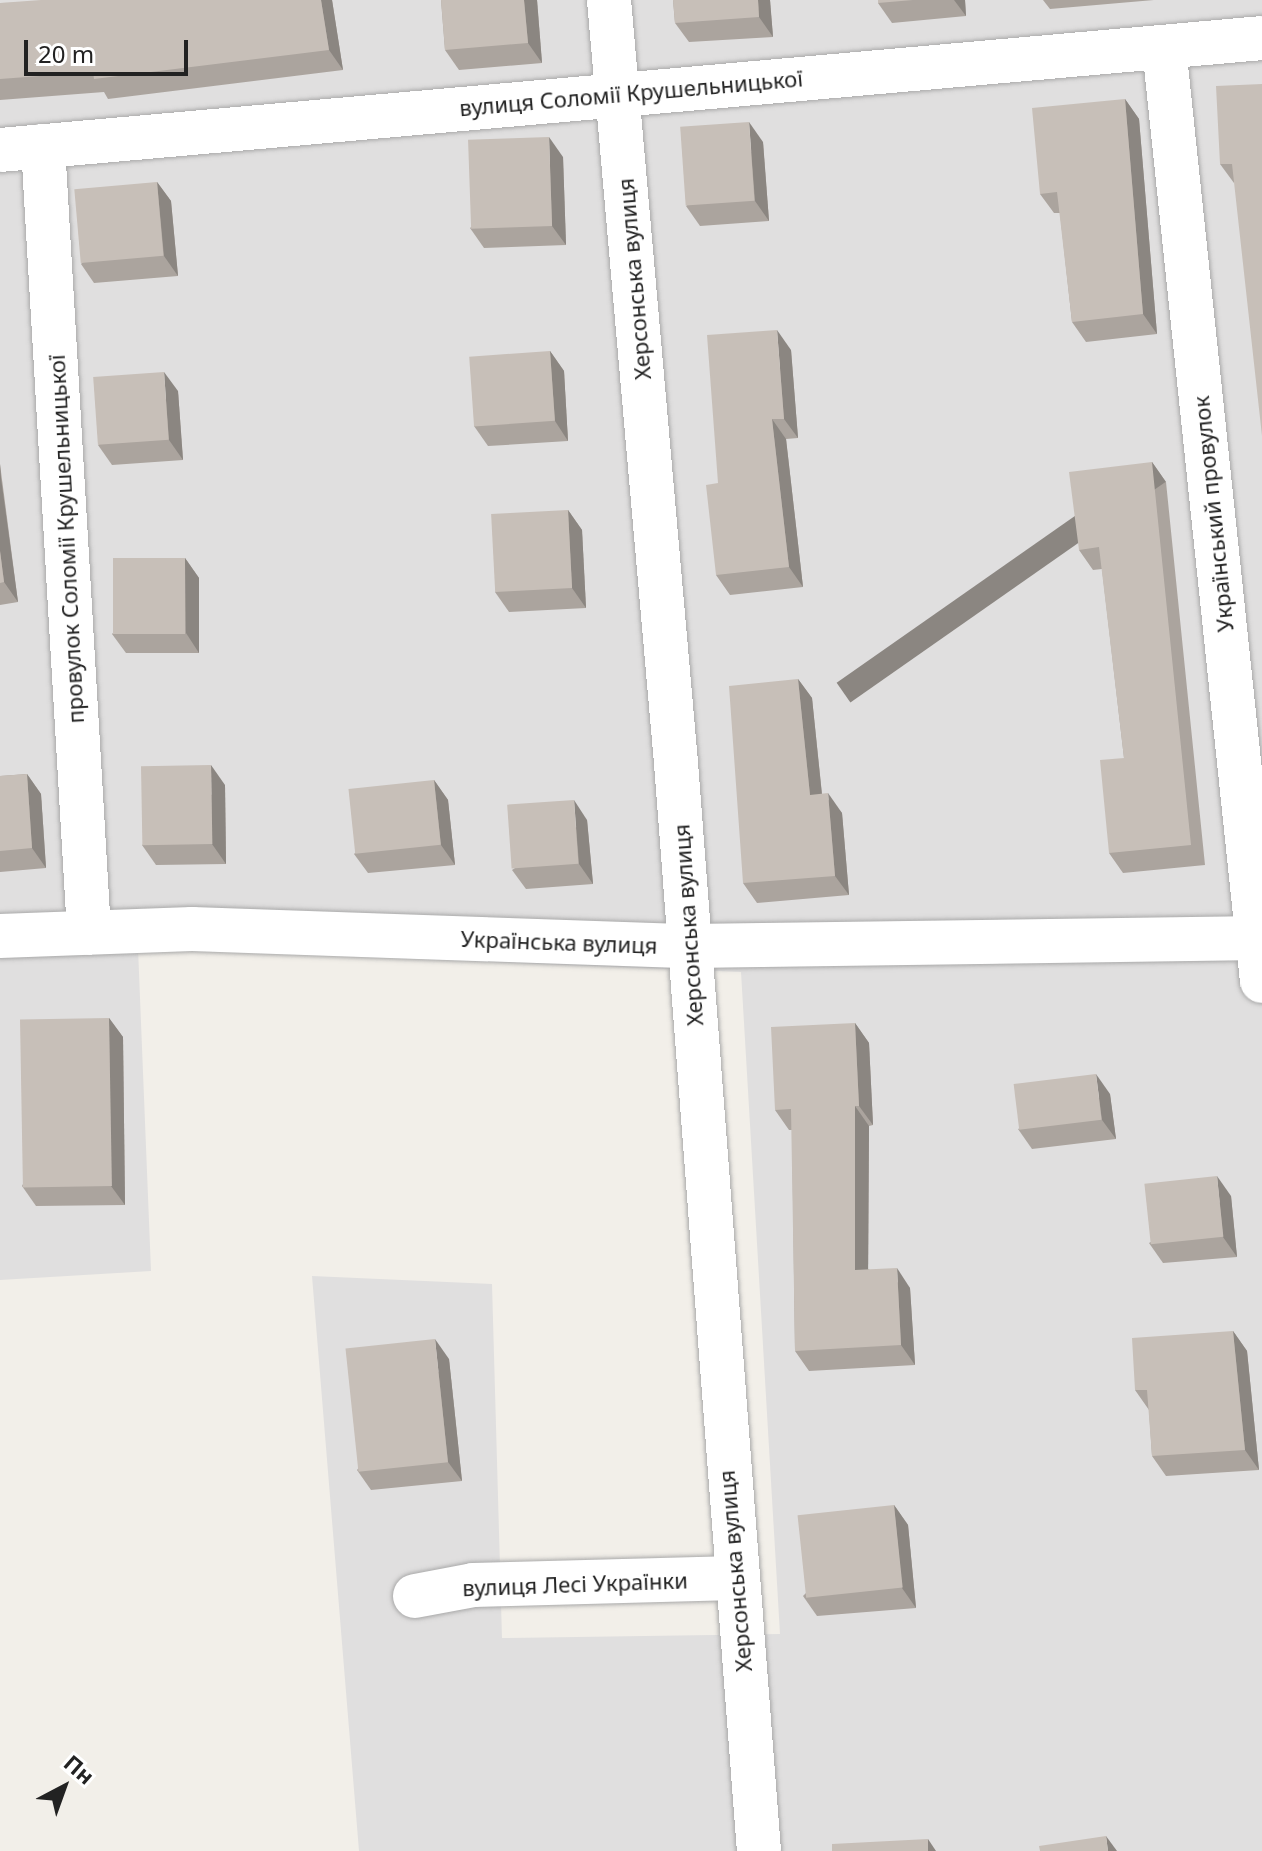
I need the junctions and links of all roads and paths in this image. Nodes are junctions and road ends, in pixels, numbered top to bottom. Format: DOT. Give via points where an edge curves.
graph roads {
  1 [pos="609,0"];
  2 [pos="1262,38"];
  3 [pos="1164,47"];
  4 [pos="617,93"];
  5 [pos="43,146"];
  6 [pos="0,150"];
  7 [pos="89,933"];
  8 [pos="0,936"];
  9 [pos="1260,938"];
  10 [pos="689,946"];
  11 [pos="1262,981"];
  12 [pos="736,1578"];
  13 [pos="415,1596"];
  14 [pos="759,1851"];
  1 -- 4 [label="street, Херсонська вулиця"];
  2 -- 3 [label="street, вулиця Соломії Крушельницької"];
  3 -- 4 [label="street, вулиця Соломії Крушельницької"];
  3 -- 9 [label="street, Український провулок"];
  4 -- 5 [label="street, вулиця Соломії Крушельницької"];
  4 -- 10 [label="street, Херсонська вулиця"];
  5 -- 6 [label="street, вулиця Соломії Крушельницької"];
  5 -- 7 [label="street, провулок Соломії Крушельницької"];
  7 -- 8 [label="street, Українська вулиця"];
  7 -- 10 [label="street, Українська вулиця" via="192,929"];
  9 -- 10 [label="street, Українська вулиця"];
  9 -- 11 [label="street, Український провулок"];
  10 -- 12 [label="street, Херсонська вулиця"];
  12 -- 13 [label="street, вулиця Лесі Українки" via="473,1585"];
  12 -- 14 [label="street, Херсонська вулиця"];
}
